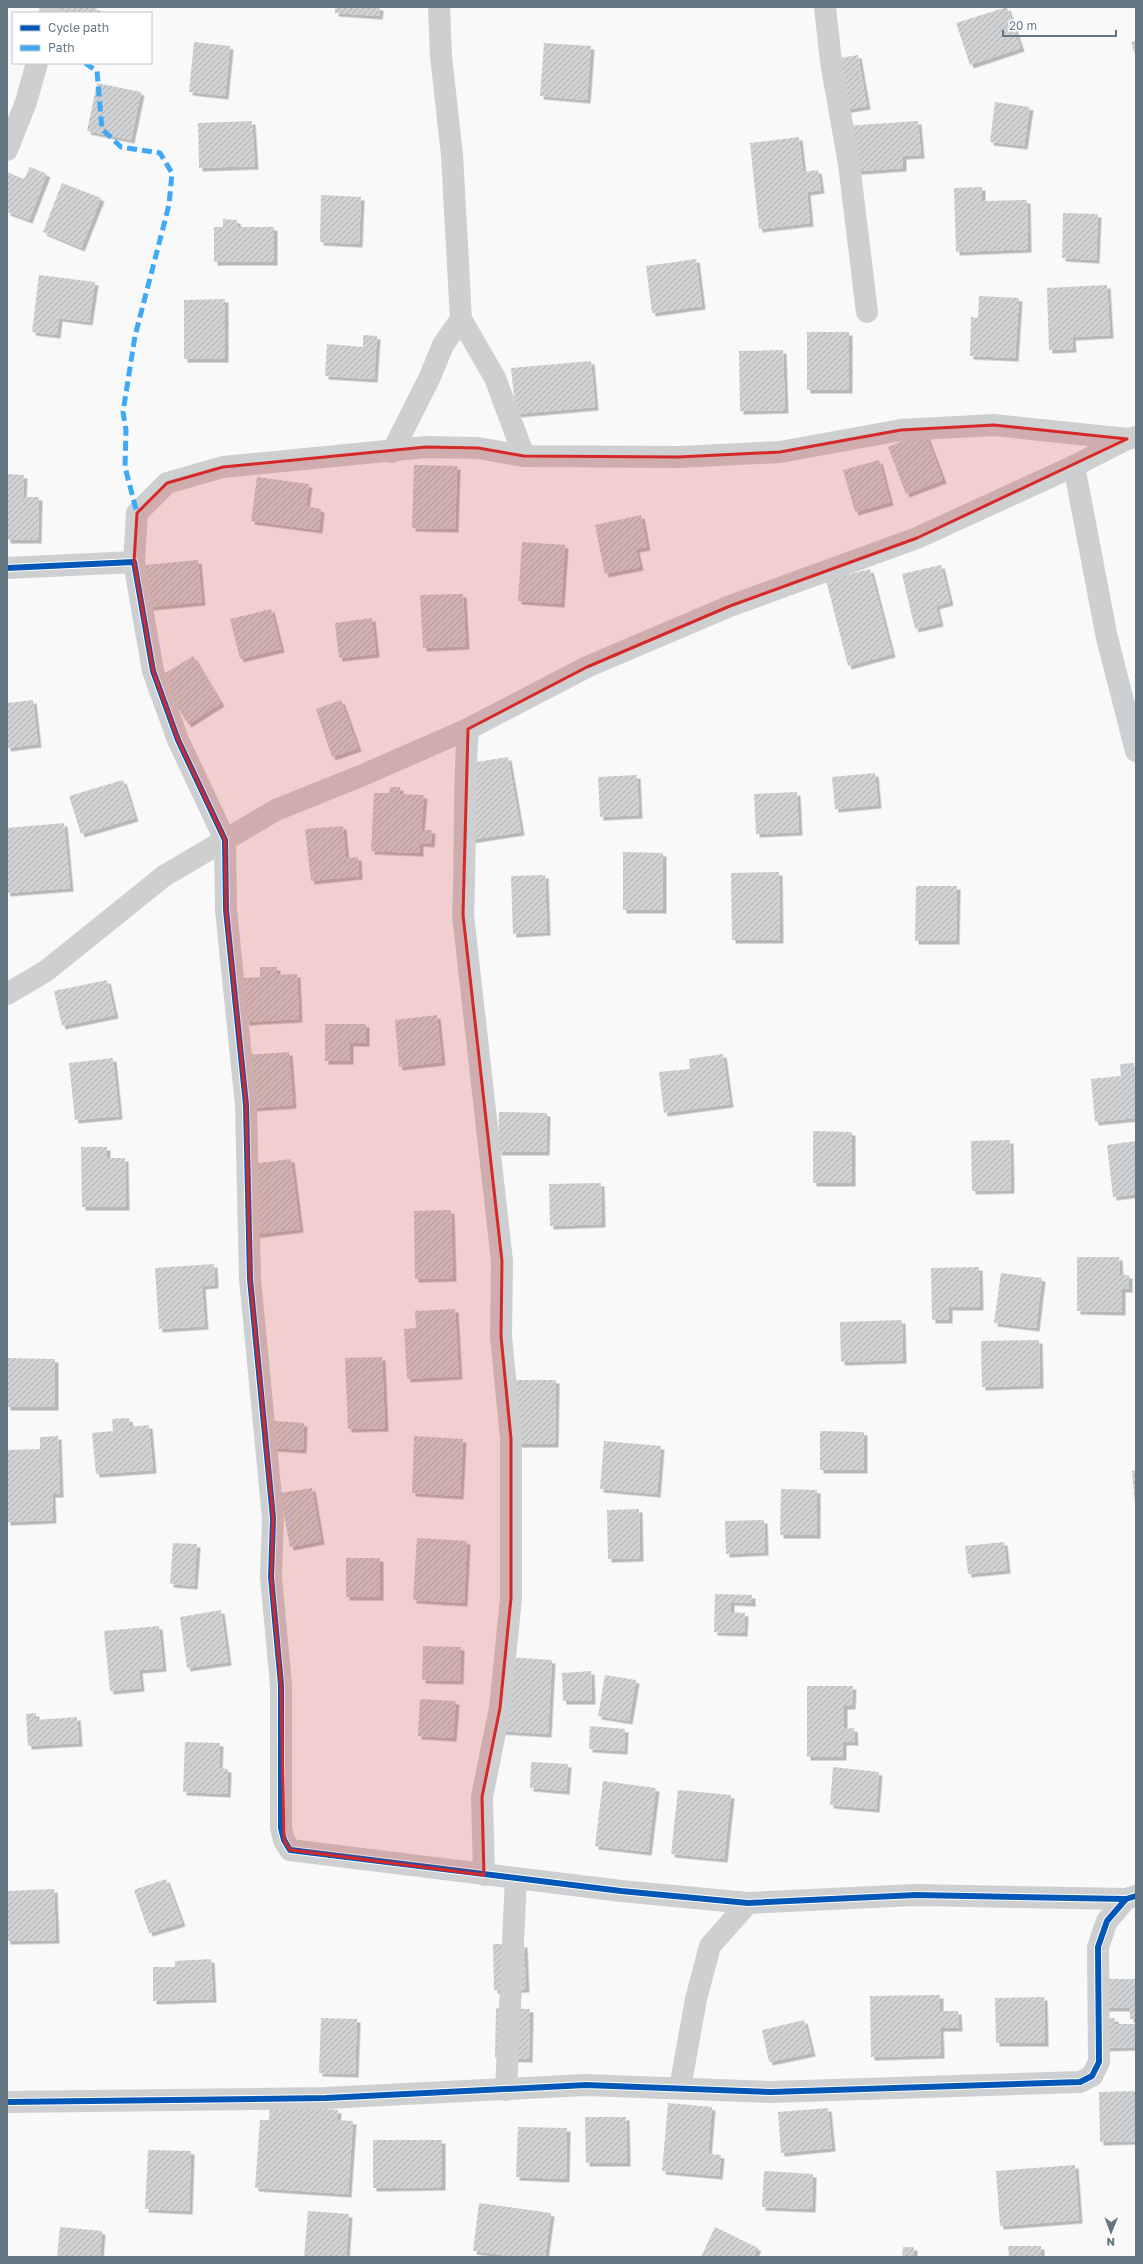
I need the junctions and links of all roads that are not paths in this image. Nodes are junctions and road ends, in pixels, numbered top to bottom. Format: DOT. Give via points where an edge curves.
graph roads {
  1 [pos="439,7"];
  2 [pos="824,7"];
  3 [pos="37,64"];
  4 [pos="7,150"];
  5 [pos="867,312"];
  6 [pos="461,318"];
  7 [pos="1132,438"];
  8 [pos="392,452"];
  9 [pos="524,456"];
  10 [pos="1074,466"];
  11 [pos="134,562"];
  12 [pos="7,568"];
  13 [pos="468,729"];
  14 [pos="1136,751"];
  15 [pos="225,840"];
  16 [pos="7,994"];
  17 [pos="484,1875"];
  18 [pos="516,1878"];
  19 [pos="1131,1897"];
  20 [pos="748,1903"];
  21 [pos="680,2088"];
  22 [pos="506,2090"];
  23 [pos="7,2102"];
  1 -- 6 [label="street" via="441,56 452,155"];
  2 -- 5 [label="street" via="849,164"];
  3 -- 4 [label="street" via="26,102"];
  6 -- 8 [label="street" via="443,345"];
  6 -- 9 [label="street" via="495,378"];
  7 -- 9 [label="street" via="994,425 901,430 780,452 678,457"];
  7 -- 10 [label="street"];
  8 -- 9 [label="street" via="426,447 478,448"];
  8 -- 11 [label="street" via="223,468 167,483 137,513"];
  10 -- 13 [label="street" via="917,538 730,606 594,664"];
  10 -- 14 [label="street" via="1107,638"];
  11 -- 12 [label="street"];
  11 -- 15 [label="street" via="153,671 178,740"];
  13 -- 15 [label="street" via="363,776 276,810"];
  13 -- 17 [label="street" via="463,915 502,1261 501,1336 511,1439 512,1598 500,1708 482,1797"];
  15 -- 16 [label="street" via="164,876 46,971"];
  15 -- 17 [label="street" via="226,910 246,1105 250,1279 273,1518 271,1577 281,1684 281,1828 284,1840 290,1850"];
  17 -- 18 [label="street"];
  18 -- 20 [label="street"];
  18 -- 22 [label="street"];
  19 -- 20 [label="street" via="916,1895"];
  19 -- 21 [label="street" via="1107,1921 1098,1948 1098,2062 1092,2076 1080,2082 771,2092"];
  20 -- 21 [label="street" via="710,1946 696,1999"];
  21 -- 22 [label="street" via="586,2085"];
  22 -- 23 [label="street" via="318,2098"];
}
